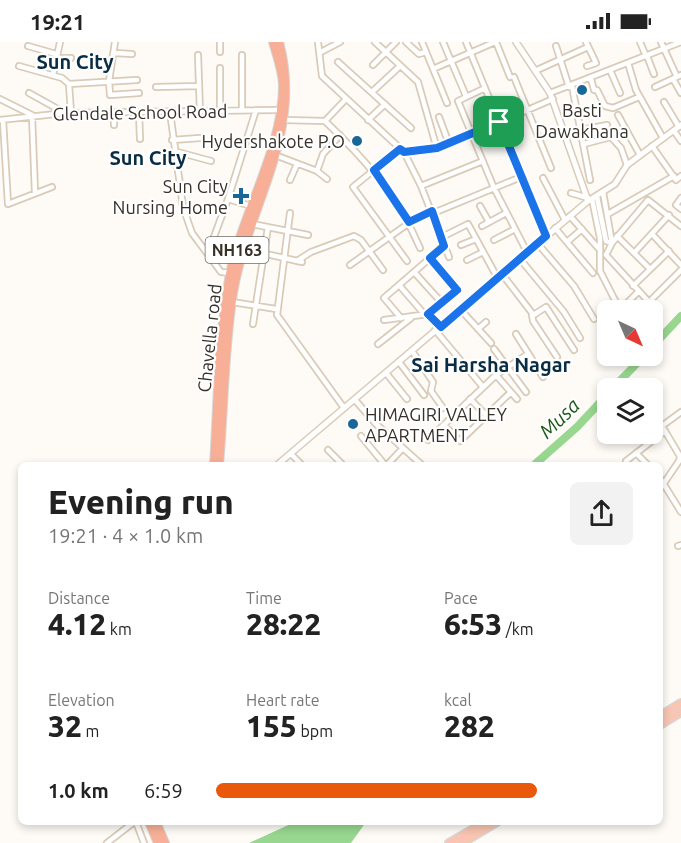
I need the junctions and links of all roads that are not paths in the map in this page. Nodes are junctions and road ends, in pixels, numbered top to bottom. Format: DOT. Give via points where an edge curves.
graph roads {
  1 [pos="60,42"];
  2 [pos="115,42"];
  3 [pos="220,42"];
  4 [pos="273,42"];
  5 [pos="279,42"];
  6 [pos="318,42"];
  7 [pos="340,42"];
  8 [pos="375,42"];
  9 [pos="396,42"];
  10 [pos="406,42"];
  11 [pos="422,42"];
  12 [pos="443,42"];
  13 [pos="466,42"];
  14 [pos="496,42"];
  15 [pos="516,42"];
  16 [pos="640,42"];
  17 [pos="661,42"];
  18 [pos="681,42"];
  19 [pos="587,44"];
  20 [pos="482,45"];
  21 [pos="28,46"];
  22 [pos="556,46"];
  23 [pos="664,50"];
  24 [pos="220,52"];
  25 [pos="321,52"];
  26 [pos="386,52"];
  27 [pos="426,52"];
  28 [pos="115,53"];
  29 [pos="471,53"];
  30 [pos="132,54"];
  31 [pos="242,55"];
  32 [pos="56,56"];
  33 [pos="198,56"];
  34 [pos="646,56"];
  35 [pos="71,58"];
  36 [pos="561,59"];
  37 [pos="338,62"];
  38 [pos="451,62"];
  39 [pos="628,63"];
  40 [pos="594,64"];
  41 [pos="373,65"];
  42 [pos="20,66"];
  43 [pos="400,66"];
  44 [pos="587,66"];
  45 [pos="220,68"];
  46 [pos="433,69"];
  47 [pos="537,70"];
  48 [pos="610,70"];
  49 [pos="654,74"];
  50 [pos="53,75"];
  51 [pos="599,76"];
  52 [pos="677,77"];
  53 [pos="591,79"];
  54 [pos="137,80"];
  55 [pos="109,81"];
  56 [pos="69,84"];
  57 [pos="199,86"];
  58 [pos="571,86"];
  59 [pos="156,87"];
  60 [pos="656,87"];
  61 [pos="485,88"];
  62 [pos="372,92"];
  63 [pos="29,93"];
  64 [pos="139,93"];
  65 [pos="620,93"];
  66 [pos="681,93"];
  67 [pos="466,96"];
  68 [pos="552,96"];
  69 [pos="639,97"];
  70 [pos="0,99"];
  71 [pos="346,99"];
  72 [pos="663,102"];
  73 [pos="447,103"];
  74 [pos="385,104"];
  75 [pos="242,110"];
  76 [pos="256,110"];
  77 [pos="280,110"];
  78 [pos="220,111"];
  79 [pos="527,111"];
  80 [pos="170,112"];
  81 [pos="200,112"];
  82 [pos="68,113"];
  83 [pos="114,113"];
  84 [pos="139,113"];
  85 [pos="32,115"];
  86 [pos="618,115"];
  87 [pos="439,117"];
  88 [pos="1,120"];
  89 [pos="285,120"];
  90 [pos="368,120"];
  91 [pos="325,121"];
  92 [pos="499,122"];
  93 [pos="114,125"];
  94 [pos="607,125"];
  95 [pos="411,128"];
  96 [pos="678,128"];
  97 [pos="581,130"];
  98 [pos="472,134"];
  99 [pos="340,135"];
  100 [pos="200,138"];
  101 [pos="663,138"];
  102 [pos="140,139"];
  103 [pos="172,140"];
  104 [pos="681,141"];
  105 [pos="449,144"];
  106 [pos="584,144"];
  107 [pos="652,146"];
  108 [pos="437,148"];
  109 [pos="174,151"];
  110 [pos="402,151"];
  111 [pos="275,155"];
  112 [pos="640,155"];
  113 [pos="212,161"];
  114 [pos="483,161"];
  115 [pos="297,164"];
  116 [pos="627,165"];
  117 [pos="551,168"];
  118 [pos="374,170"];
  119 [pos="317,171"];
  120 [pos="674,176"];
  121 [pos="681,176"];
  122 [pos="521,177"];
  123 [pos="543,178"];
  124 [pos="327,179"];
  125 [pos="290,180"];
  126 [pos="590,180"];
  127 [pos="52,186"];
  128 [pos="421,186"];
  129 [pos="494,188"];
  130 [pos="603,192"];
  131 [pos="35,193"];
  132 [pos="571,193"];
  133 [pos="681,198"];
  134 [pos="228,199"];
  135 [pos="591,199"];
  136 [pos="251,206"];
  137 [pos="480,206"];
  138 [pos="681,209"];
  139 [pos="432,211"];
  140 [pos="290,213"];
  141 [pos="506,213"];
  142 [pos="608,214"];
  143 [pos="669,215"];
  144 [pos="568,218"];
  145 [pos="409,222"];
  146 [pos="489,222"];
  147 [pos="252,224"];
  148 [pos="482,226"];
  149 [pos="681,226"];
  150 [pos="268,227"];
  151 [pos="555,228"];
  152 [pos="515,229"];
  153 [pos="582,229"];
  154 [pos="288,231"];
  155 [pos="652,234"];
  156 [pos="308,235"];
  157 [pos="546,236"];
  158 [pos="617,236"];
  159 [pos="389,237"];
  160 [pos="442,237"];
  161 [pos="476,239"];
  162 [pos="494,240"];
  163 [pos="567,242"];
  164 [pos="612,243"];
  165 [pos="538,244"];
  166 [pos="461,245"];
  167 [pos="444,246"];
  168 [pos="244,249"];
  169 [pos="420,249"];
  170 [pos="600,250"];
  171 [pos="669,251"];
  172 [pos="369,252"];
  173 [pos="483,252"];
  174 [pos="527,252"];
  175 [pos="208,253"];
  176 [pos="634,253"];
  177 [pos="264,255"];
  178 [pos="448,257"];
  179 [pos="282,258"];
  180 [pos="430,258"];
  181 [pos="520,259"];
  182 [pos="467,260"];
  183 [pos="407,261"];
  184 [pos="680,262"];
  185 [pos="350,265"];
  186 [pos="650,269"];
  187 [pos="383,270"];
  188 [pos="681,270"];
  189 [pos="414,272"];
  190 [pos="234,273"];
  191 [pos="593,273"];
  192 [pos="499,275"];
  193 [pos="399,285"];
  194 [pos="633,286"];
  195 [pos="638,292"];
  196 [pos="615,300"];
  197 [pos="630,300"];
  198 [pos="647,300"];
  199 [pos="651,300"];
  200 [pos="232,302"];
  201 [pos="442,303"];
  202 [pos="255,305"];
  203 [pos="276,309"];
  204 [pos="460,309"];
  205 [pos="427,314"];
  206 [pos="532,316"];
  207 [pos="401,318"];
  208 [pos="411,318"];
  209 [pos="384,320"];
  210 [pos="594,320"];
  211 [pos="486,322"];
  212 [pos="253,324"];
  213 [pos="438,328"];
  214 [pos="478,329"];
  215 [pos="516,334"];
  216 [pos="580,339"];
  217 [pos="492,343"];
  218 [pos="378,344"];
  219 [pos="494,350"];
  220 [pos="574,350"];
  221 [pos="412,351"];
  222 [pos="528,354"];
  223 [pos="557,357"];
  224 [pos="399,362"];
  225 [pos="507,366"];
  226 [pos="386,373"];
  227 [pos="496,375"];
  228 [pos="543,377"];
  229 [pos="483,387"];
  230 [pos="511,392"];
  231 [pos="526,392"];
  232 [pos="424,395"];
  233 [pos="407,399"];
  234 [pos="470,399"];
  235 [pos="517,399"];
  236 [pos="355,400"];
  237 [pos="344,408"];
  238 [pos="443,408"];
  239 [pos="681,412"];
  240 [pos="486,415"];
  241 [pos="444,425"];
  242 [pos="665,431"];
  243 [pos="361,436"];
  244 [pos="428,440"];
  245 [pos="404,448"];
  246 [pos="328,450"];
  247 [pos="636,453"];
  248 [pos="291,454"];
  249 [pos="680,457"];
  250 [pos="626,460"];
  251 [pos="214,462"];
  252 [pos="219,462"];
  253 [pos="281,462"];
  254 [pos="299,462"];
  255 [pos="341,462"];
  256 [pos="383,462"];
  257 [pos="389,462"];
  258 [pos="419,462"];
  259 [pos="645,462"];
  260 [pos="665,483"];
  261 [pos="663,485"];
  262 [pos="681,512"];
  263 [pos="681,703"];
  264 [pos="681,712"];
  265 [pos="663,714"];
  266 [pos="663,723"];
  267 [pos="131,825"];
  268 [pos="136,825"];
  269 [pos="150,825"];
  270 [pos="157,825"];
  271 [pos="480,825"];
  272 [pos="492,825"];
  273 [pos="107,843"];
  274 [pos="144,843"];
  275 [pos="158,843"];
  276 [pos="165,843"];
  277 [pos="449,843"];
  278 [pos="462,843"];
  1 -- 32 [label="street"];
  2 -- 28 [label="street"];
  3 -- 24 [label="street"];
  4 -- 77 [label="highway, Chavella road / NH163" via="283,86"];
  5 -- 89 [label="highway, Chavella road / NH163" via="288,82"];
  6 -- 25 [label="street"];
  7 -- 25 [label="street"];
  8 -- 26 [label="street"];
  9 -- 26 [label="street"];
  10 -- 27 [label="street" via="419,54"];
  11 -- 27 [label="street"];
  12 -- 38 [label="street"];
  13 -- 29 [label="street"];
  14 -- 20 [label="street"];
  14 -- 79 [label="street"];
  15 -- 47 [label="street"];
  16 -- 34 [label="street"];
  17 -- 23 [label="street"];
  18 -- 23 [label="street"];
  19 -- 36 [label="street"];
  19 -- 40 [label="street"];
  20 -- 29 [label="street"];
  21 -- 32 [label="street"];
  22 -- 36 [label="street"];
  23 -- 34 [label="street"];
  23 -- 52 [label="street"];
  25 -- 71 [label="street" via="322,76"];
  26 -- 41 [label="street"];
  26 -- 43 [label="street"];
  27 -- 46 [label="street"];
  28 -- 30 [label="street"];
  28 -- 55 [label="street"];
  29 -- 38 [label="street"];
  29 -- 61 [label="street"];
  31 -- 75 [label="street"];
  32 -- 35 [label="street"];
  32 -- 50 [label="street"];
  33 -- 57 [label="street"];
  34 -- 39 [label="street"];
  34 -- 49 [label="street"];
  36 -- 47 [label="street"];
  36 -- 58 [label="street"];
  37 -- 62 [label="street"];
  38 -- 46 [label="street"];
  38 -- 67 [label="street"];
  39 -- 48 [label="street"];
  39 -- 69 [label="street"];
  40 -- 44 [label="street"];
  40 -- 51 [label="street"];
  42 -- 50 [label="street"];
  43 -- 62 [label="street"];
  43 -- 108 [label="street" via="418,82"];
  45 -- 78 [label="street"];
  46 -- 73 [label="street"];
  47 -- 68 [label="street"];
  48 -- 51 [label="street"];
  48 -- 65 [label="street"];
  50 -- 56 [label="street"];
  51 -- 53 [label="street"];
  52 -- 60 [label="street"];
  52 -- 66 [label="street"];
  53 -- 58 [label="street"];
  53 -- 69 [label="street" via="594,90 607,106 613,108"];
  54 -- 55 [label="street"];
  55 -- 56 [label="street"];
  55 -- 64 [label="street" via="110,94"];
  56 -- 82 [label="street"];
  57 -- 59 [label="street"];
  57 -- 81 [label="street"];
  58 -- 68 [label="street"];
  58 -- 97 [label="street"];
  61 -- 67 [label="street"];
  61 -- 92 [label="street"];
  62 -- 74 [label="street"];
  63 -- 82 [label="street"];
  67 -- 98 [label="street" via="458,101"];
  68 -- 79 [label="street"];
  68 -- 135 [label="street"];
  69 -- 101 [label="street"];
  70 -- 85 [label="street"];
  71 -- 90 [label="street"];
  71 -- 91 [label="street"];
  72 -- 96 [label="street"];
  74 -- 90 [label="street"];
  74 -- 95 [label="street"];
  75 -- 76 [label="street, Glendale School Road"];
  75 -- 78 [label="street, Glendale School Road"];
  76 -- 77 [label="street, Glendale School Road"];
  76 -- 134 [label="street"];
  77 -- 136 [label="highway, Chavella road / NH163"];
  78 -- 81 [label="street, Glendale School Road"];
  79 -- 92 [label="street"];
  79 -- 117 [label="street"];
  80 -- 81 [label="street, Glendale School Road"];
  80 -- 84 [label="street, Glendale School Road"];
  80 -- 103 [label="street"];
  82 -- 83 [label="street, Glendale School Road"];
  82 -- 85 [label="street, Glendale School Road"];
  83 -- 84 [label="street, Glendale School Road"];
  83 -- 93 [label="street"];
  84 -- 102 [label="street"];
  85 -- 88 [label="street, Glendale School Road"];
  85 -- 131 [label="street"];
  86 -- 112 [label="street"];
  87 -- 105 [label="street"];
  88 -- 131 [label="street" via="8,204"];
  89 -- 91 [label="street"];
  89 -- 111 [label="highway, Chavella road / NH163"];
  90 -- 110 [label="street"];
  91 -- 99 [label="street"];
  92 -- 98 [label="street"];
  92 -- 122 [label="street"];
  94 -- 97 [label="street"];
  96 -- 101 [label="street"];
  96 -- 104 [label="street"];
  97 -- 106 [label="street"];
  98 -- 105 [label="street"];
  98 -- 114 [label="street"];
  99 -- 118 [label="street"];
  99 -- 119 [label="street" via="323,154"];
  100 -- 103 [label="street"];
  101 -- 107 [label="street"];
  103 -- 109 [label="street"];
  105 -- 108 [label="street"];
  106 -- 116 [label="street" via="611,137 621,148"];
  106 -- 126 [label="street"];
  107 -- 112 [label="street"];
  107 -- 120 [label="street"];
  108 -- 110 [label="street"];
  109 -- 113 [label="street"];
  109 -- 175 [label="street" via="183,207 192,233"];
  110 -- 118 [label="street"];
  110 -- 128 [label="street"];
  111 -- 115 [label="street"];
  111 -- 147 [label="highway, Chavella road / NH163"];
  112 -- 116 [label="street"];
  114 -- 128 [label="street"];
  114 -- 129 [label="street"];
  115 -- 119 [label="street"];
  115 -- 125 [label="street"];
  116 -- 130 [label="street" via="618,181"];
  118 -- 145 [label="street"];
  118 -- 159 [label="street" via="353,187"];
  119 -- 124 [label="street"];
  120 -- 121 [label="street" via="676,180"];
  120 -- 142 [label="street"];
  122 -- 129 [label="street"];
  122 -- 157 [label="street"];
  123 -- 144 [label="street"];
  127 -- 131 [label="street"];
  128 -- 139 [label="street"];
  129 -- 139 [label="street"];
  129 -- 141 [label="street"];
  130 -- 135 [label="street"];
  130 -- 142 [label="street"];
  132 -- 135 [label="street"];
  133 -- 138 [label="street" via="676,205"];
  134 -- 136 [label="street"];
  134 -- 175 [label="street"];
  135 -- 144 [label="street"];
  135 -- 164 [label="street" via="606,241"];
  135 -- 170 [label="street"];
  136 -- 190 [label="highway, Chavella road / NH163"];
  137 -- 146 [label="street"];
  139 -- 145 [label="street"];
  139 -- 160 [label="street"];
  140 -- 154 [label="street"];
  141 -- 146 [label="street"];
  141 -- 152 [label="street"];
  142 -- 164 [label="street"];
  143 -- 149 [label="street"];
  143 -- 155 [label="street"];
  143 -- 158 [label="street" via="648,200"];
  144 -- 151 [label="street"];
  144 -- 153 [label="street"];
  145 -- 159 [label="street"];
  145 -- 169 [label="street"];
  146 -- 148 [label="street"];
  147 -- 150 [label="street"];
  147 -- 168 [label="highway, Chavella road / NH163"];
  150 -- 154 [label="street"];
  150 -- 177 [label="street"];
  151 -- 157 [label="street"];
  151 -- 163 [label="street"];
  152 -- 162 [label="street"];
  152 -- 174 [label="street"];
  153 -- 163 [label="street"];
  153 -- 170 [label="street"];
  154 -- 156 [label="street"];
  154 -- 179 [label="street"];
  155 -- 171 [label="street"];
  155 -- 176 [label="street"];
  157 -- 165 [label="street"];
  158 -- 164 [label="street"];
  158 -- 176 [label="street"];
  159 -- 172 [label="street"];
  159 -- 183 [label="street"];
  160 -- 161 [label="street" via="468,224"];
  160 -- 167 [label="street"];
  161 -- 166 [label="street"];
  161 -- 173 [label="street"];
  163 -- 191 [label="street"];
  164 -- 194 [label="street" via="606,259"];
  165 -- 174 [label="street"];
  165 -- 210 [label="street" via="574,286"];
  167 -- 178 [label="street"];
  167 -- 180 [label="street"];
  168 -- 177 [label="street"];
  168 -- 190 [label="highway, Chavella road / NH163"];
  170 -- 196 [label="street" via="600,271"];
  171 -- 184 [label="street"];
  171 -- 186 [label="street"];
  172 -- 179 [label="street" via="354,236 311,252 300,262"];
  172 -- 185 [label="street"];
  172 -- 187 [label="street"];
  173 -- 182 [label="street"];
  173 -- 192 [label="street"];
  174 -- 181 [label="street"];
  175 -- 190 [label="street" via="221,272"];
  176 -- 186 [label="street"];
  177 -- 179 [label="street"];
  177 -- 202 [label="street"];
  179 -- 203 [label="street"];
  180 -- 189 [label="street"];
  180 -- 201 [label="street" via="457,290"];
  181 -- 192 [label="street"];
  181 -- 216 [label="street" via="564,312"];
  186 -- 194 [label="street"];
  188 -- 199 [label="street"];
  189 -- 193 [label="street"];
  189 -- 201 [label="street"];
  190 -- 200 [label="highway, Chavella road / NH163"];
  190 -- 251 [label="highway, Chavella road / NH163" via="223,329"];
  192 -- 204 [label="street"];
  192 -- 206 [label="street"];
  193 -- 205 [label="street"];
  193 -- 207 [label="street" via="384,298"];
  194 -- 195 [label="street"];
  195 -- 197 [label="street"];
  195 -- 198 [label="street"];
  200 -- 202 [label="street"];
  200 -- 252 [label="highway, Chavella road / NH163"];
  201 -- 205 [label="street"];
  202 -- 203 [label="street"];
  202 -- 212 [label="street"];
  203 -- 237 [label="street"];
  204 -- 213 [label="street"];
  204 -- 214 [label="street"];
  205 -- 208 [label="street"];
  205 -- 213 [label="street"];
  206 -- 220 [label="street" via="546,307"];
  206 -- 223 [label="street"];
  207 -- 208 [label="street"];
  207 -- 209 [label="street"];
  208 -- 218 [label="street"];
  211 -- 214 [label="street"];
  213 -- 221 [label="street"];
  213 -- 229 [label="street"];
  214 -- 217 [label="street"];
  215 -- 222 [label="street"];
  219 -- 225 [label="street"];
  221 -- 224 [label="street"];
  221 -- 238 [label="street" via="434,382 430,391"];
  222 -- 225 [label="street"];
  222 -- 228 [label="street"];
  224 -- 226 [label="street"];
  224 -- 232 [label="street"];
  225 -- 227 [label="street"];
  225 -- 231 [label="street"];
  226 -- 233 [label="street"];
  226 -- 236 [label="street"];
  227 -- 229 [label="street"];
  227 -- 230 [label="street"];
  229 -- 234 [label="street"];
  230 -- 235 [label="street"];
  230 -- 240 [label="street"];
  234 -- 240 [label="street"];
  234 -- 241 [label="street"];
  236 -- 237 [label="street"];
  236 -- 245 [label="street"];
  237 -- 248 [label="street"];
  239 -- 242 [label="street" via="662,426"];
  240 -- 241 [label="street" via="460,441"];
  241 -- 244 [label="street"];
  242 -- 247 [label="street"];
  242 -- 249 [label="street"];
  243 -- 256 [label="street"];
  245 -- 257 [label="street"];
  245 -- 258 [label="street"];
  246 -- 255 [label="street"];
  247 -- 250 [label="street"];
  247 -- 259 [label="street"];
  248 -- 253 [label="street"];
  248 -- 254 [label="street"];
  249 -- 260 [label="street"];
  260 -- 261 [label="street"];
  260 -- 262 [label="street"];
  263 -- 265 [label="main road"];
  264 -- 266 [label="main road"];
  267 -- 273 [label="street"];
  268 -- 274 [label="street"];
  269 -- 275 [label="highway"];
  270 -- 276 [label="highway"];
  271 -- 277 [label="main road"];
  272 -- 278 [label="main road"];
}
